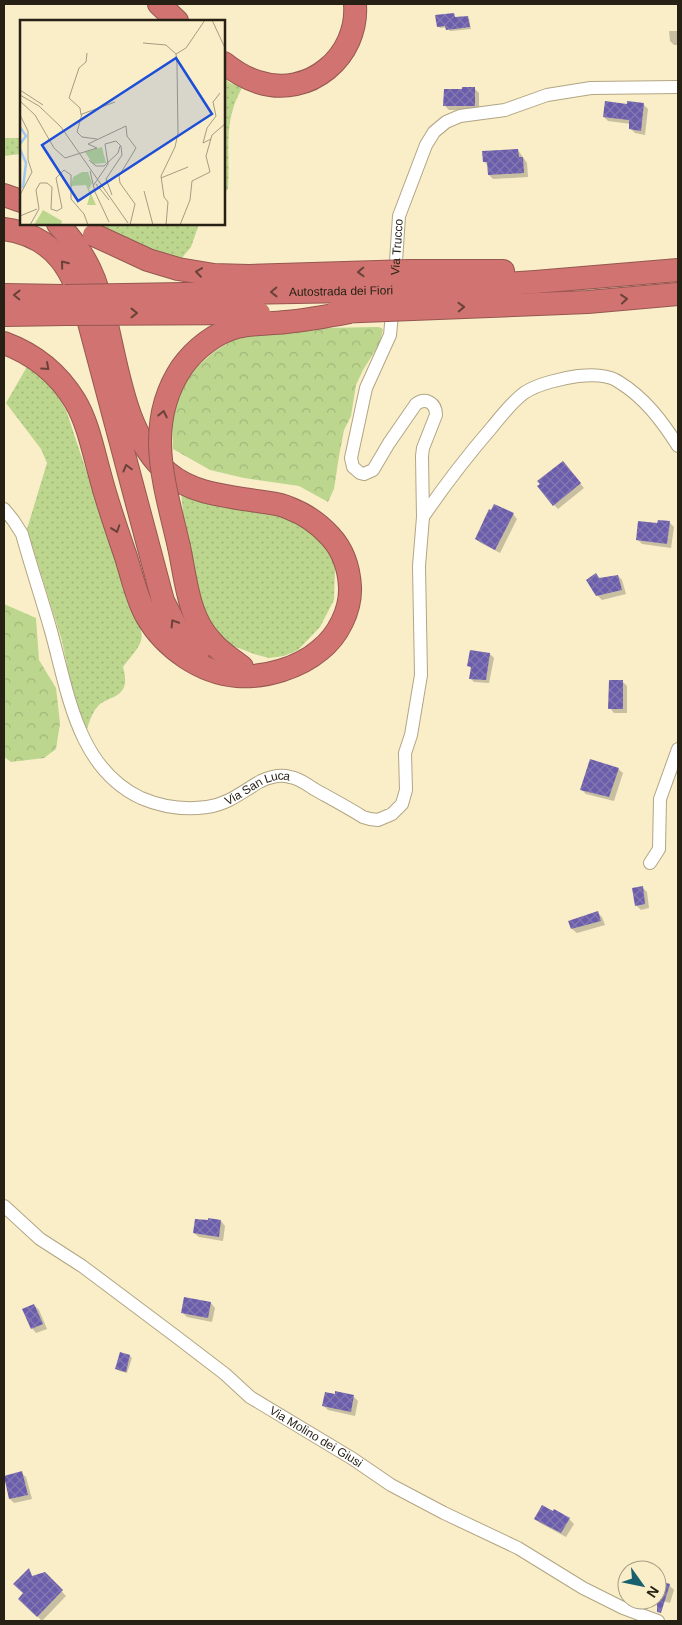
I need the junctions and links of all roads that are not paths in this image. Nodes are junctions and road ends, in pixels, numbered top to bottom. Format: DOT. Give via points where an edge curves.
graph roads {
  1 [pos="159,4"];
  2 [pos="355,4"];
  3 [pos="177,20"];
  4 [pos="225,65"];
  5 [pos="678,86"];
  6 [pos="4,195"];
  7 [pos="20,201"];
  8 [pos="59,225"];
  9 [pos="70,225"];
  10 [pos="4,229"];
  11 [pos="678,270"];
  12 [pos="411,290"];
  13 [pos="4,294"];
  14 [pos="678,294"];
  15 [pos="66,305"];
  16 [pos="350,312"];
  17 [pos="4,315"];
  18 [pos="4,343"];
  19 [pos="678,446"];
  20 [pos="4,508"];
  21 [pos="423,517"];
  22 [pos="242,667"];
  23 [pos="268,673"];
  24 [pos="678,749"];
  25 [pos="650,863"];
  26 [pos="4,1206"];
  27 [pos="658,1621"];
  1 -- 3 [label="highway"];
  2 -- 4 [label="highway" via="355,24 347,47 330,68 317,77 292,85 267,84 248,78"];
  5 -- 21 [label="street, Via Trucco" via="591,88 547,95 505,110 453,118 429,138 399,216 390,335 366,388 351,458 353,467 360,473 373,470 416,404 423,401 431,403 436,415 422,456"];
  6 -- 7 [label="highway"];
  8 -- 23 [label="highway" via="83,256 94,278 128,409 140,439 154,458 168,473 194,488 289,507 323,529 342,552 350,591 338,629 321,650 308,659"];
  12 -- 9 [label="highway, one-way, bridge" via="214,275 178,269 148,260"];
  22 -- 10 [label="highway, one-way" via="211,658 196,648 169,615 75,280 45,244"];
  11 -- 12 [label="highway, Autostrada dei Fiori"];
  12 -- 14 [label="highway, Autostrada dei Fiori, one-way" via="588,302"];
  12 -- 15 [label="highway, Autostrada dei Fiori, one-way, bridge"];
  12 -- 16 [label="highway, Autostrada dei Fiori, bridge"];
  15 -- 13 [label="highway, Autostrada dei Fiori, one-way"];
  15 -- 16 [label="highway, Autostrada dei Fiori, one-way, bridge"];
  15 -- 17 [label="highway, Autostrada dei Fiori"];
  22 -- 16 [label="highway, one-way, bridge" via="214,645 192,607 163,478 159,437 166,398 189,358 221,334 250,325"];
  18 -- 23 [label="highway, one-way" via="40,361 60,380 76,403 141,604 156,630 187,658 215,672 244,676"];
  19 -- 21 [label="street" via="660,419 640,397 618,380 593,375 560,378 525,392 507,410"];
  20 -- 21 [label="street, Via San Luca" via="22,534 82,734 94,758 112,779 149,801 194,808 229,802 269,778 285,776 298,779 370,819 378,820 392,814 402,804 406,790 405,753 421,675 419,566"];
  22 -- 23 [label="highway"];
  24 -- 25 [label="street" via="660,799 659,849"];
  26 -- 27 [label="street, Via Molino dei Giusi" via="40,1239 82,1266 250,1396 391,1485 518,1548 583,1588"];
}
